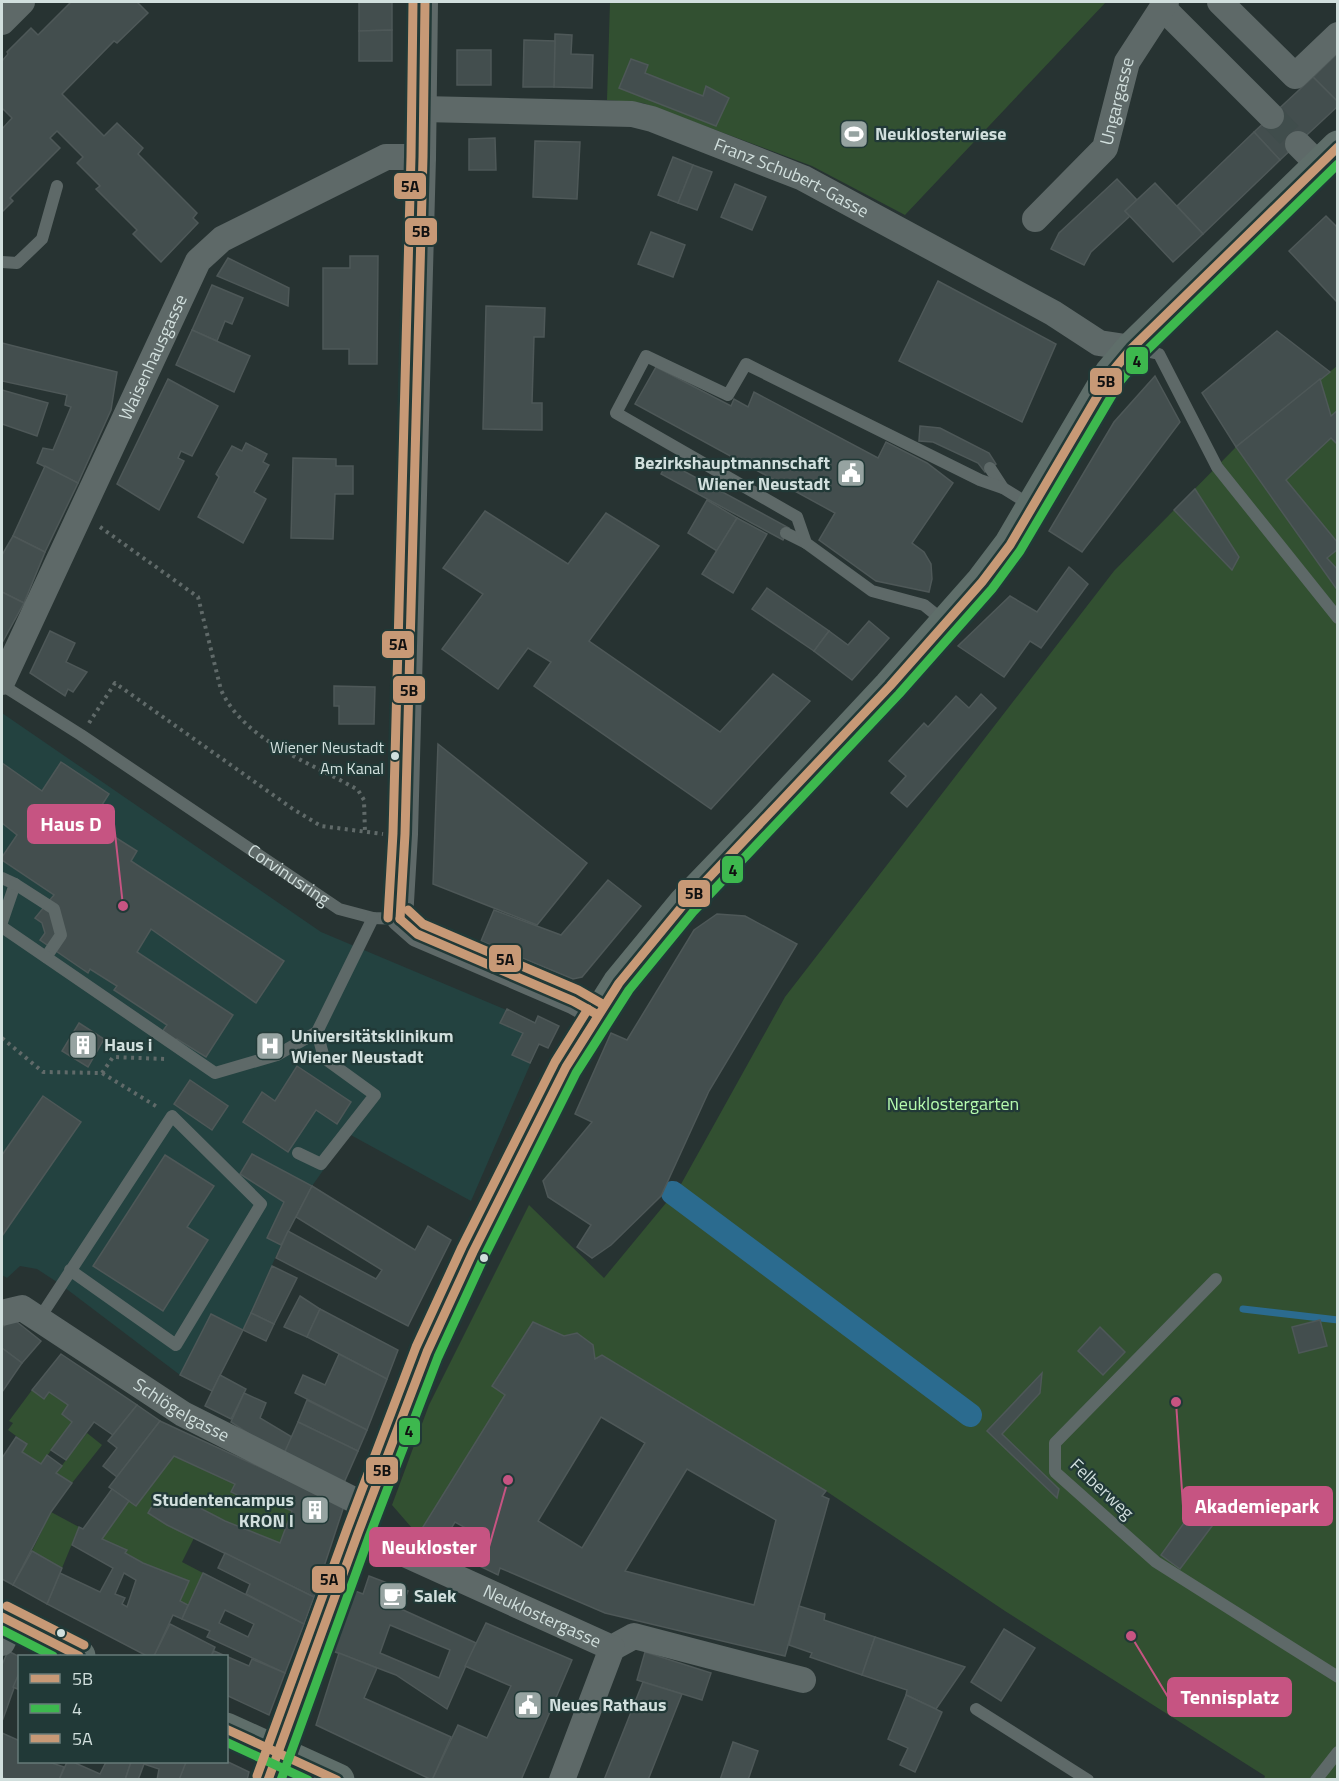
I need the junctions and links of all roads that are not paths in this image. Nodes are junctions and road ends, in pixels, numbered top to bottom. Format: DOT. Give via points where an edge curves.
graph roads {
  1 [pos="22,2"];
  2 [pos="425,2"];
  3 [pos="1220,2"];
  4 [pos="1164,5"];
  5 [pos="2,22"];
  6 [pos="1338,35"];
  7 [pos="423,109"];
  8 [pos="1271,116"];
  9 [pos="1318,152"];
  10 [pos="423,157"];
  11 [pos="57,186"];
  12 [pos="1035,219"];
  13 [pos="2,262"];
  14 [pos="1132,348"];
  15 [pos="990,468"];
  16 [pos="1003,488"];
  17 [pos="1033,507"];
  18 [pos="786,534"];
  19 [pos="806,543"];
  20 [pos="1338,618"];
  21 [pos="946,623"];
  22 [pos="2,683"];
  23 [pos="2,878"];
  24 [pos="15,884"];
  25 [pos="373,918"];
  26 [pos="400,919"];
  27 [pos="2,922"];
  28 [pos="2,927"];
  29 [pos="46,957"];
  30 [pos="598,1015"];
  31 [pos="316,1032"];
  32 [pos="298,1153"];
  33 [pos="70,1270"];
  34 [pos="1216,1279"];
  35 [pos="2,1313"];
  36 [pos="39,1319"];
  37 [pos="363,1520"];
  38 [pos="5,1627"];
  39 [pos="612,1648"];
  40 [pos="76,1655"];
  41 [pos="1338,1677"];
  42 [pos="803,1680"];
  43 [pos="976,1709"];
  44 [pos="228,1731"];
  45 [pos="1338,1752"];
  46 [pos="273,1766"];
  47 [pos="338,1779"];
  48 [pos="562,1779"];
  49 [pos="1088,1779"];
  50 [pos="1316,1779"];
  1 -- 5 [label="street"];
  2 -- 7 [label="street"];
  3 -- 6 [label="street" via="1294,76"];
  4 -- 8 [label="street"];
  4 -- 12 [label="street, Ungargasse" via="1127,62 1105,148"];
  7 -- 10 [label="street"];
  7 -- 14 [label="street, Franz Schubert-Gasse" via="632,114 652,119 803,178 1053,313 1099,343"];
  9 -- 14 [label="main road"];
  10 -- 22 [label="street, Waisenhausgasse" via="386,157 222,239 198,261"];
  10 -- 26 [label="street"];
  11 -- 13 [label="lane" via="42,239 17,263"];
  14 -- 17 [label="main road" via="1111,373"];
  14 -- 20 [label="lane" via="1159,354 1217,467"];
  15 -- 16 [label="lane"];
  16 -- 17 [label="lane"];
  16 -- 19 [label="lane" via="746,364 728,395 646,356 616,413 797,517"];
  17 -- 21 [label="main road" via="989,573"];
  18 -- 19 [label="lane"];
  19 -- 21 [label="lane" via="872,591 924,605"];
  21 -- 30 [label="main road" via="684,904"];
  22 -- 25 [label="lane, Corvinusring" via="339,909"];
  23 -- 24 [label="lane"];
  24 -- 27 [label="lane"];
  24 -- 29 [label="lane" via="54,909 61,935"];
  25 -- 26 [label="lane, Corvinusring"];
  25 -- 31 [label="lane"];
  26 -- 30 [label="street" via="417,934"];
  28 -- 29 [label="lane"];
  29 -- 31 [label="lane" via="215,1073 277,1054"];
  30 -- 37 [label="main road" via="566,1067 468,1262 427,1352"];
  31 -- 32 [label="lane" via="324,1058 375,1095 321,1164"];
  33 -- 33 [label="lane" via="176,1345 261,1204 172,1116"];
  33 -- 36 [label="lane"];
  34 -- 41 [label="lane, Felberweg" via="1055,1443 1055,1472 1156,1562"];
  35 -- 36 [label="street, Schlögelgasse" via="22,1308"];
  36 -- 37 [label="street, Schlögelgasse" via="183,1414"];
  37 -- 39 [label="street, Neuklostergasse"];
  37 -- 46 [label="main road"];
  38 -- 40 [label="main road"];
  39 -- 42 [label="street, Neuklostergasse" via="634,1636"];
  39 -- 48 [label="street"];
  43 -- 49 [label="lane"];
  44 -- 46 [label="main road"];
  45 -- 50 [label="lane"];
  46 -- 47 [label="main road"];
}
